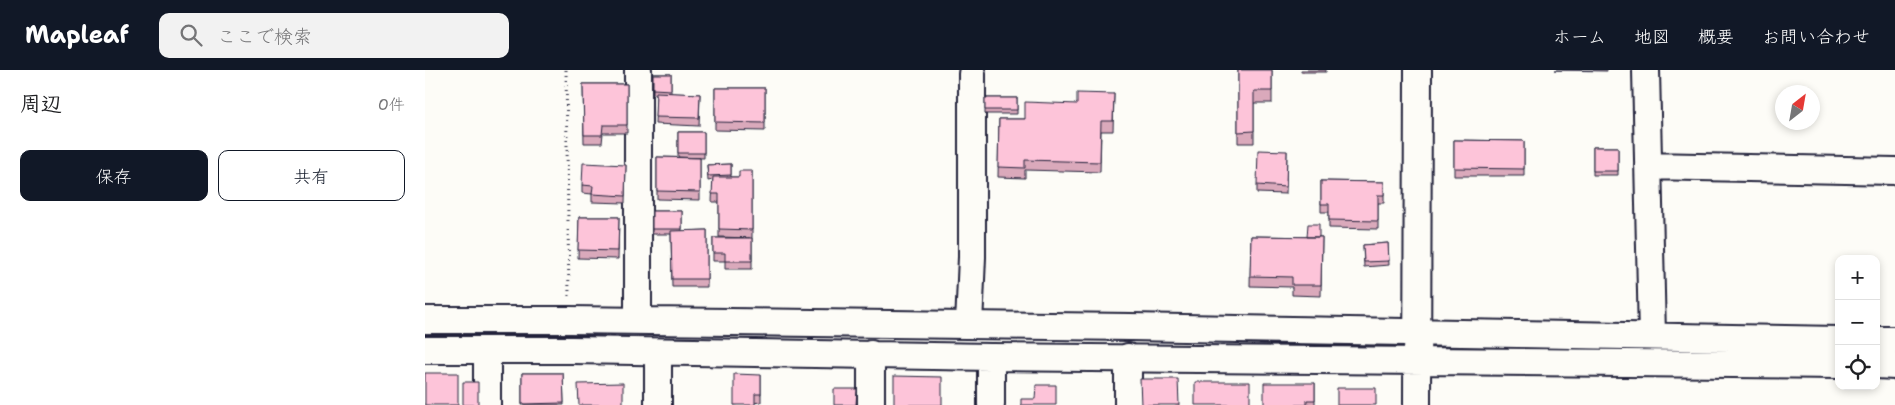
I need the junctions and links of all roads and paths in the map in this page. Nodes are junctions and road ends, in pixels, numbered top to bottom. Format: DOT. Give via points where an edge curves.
graph roads {
  1 [pos="566,70"];
  2 [pos="638,70"];
  3 [pos="1418,70"];
  4 [pos="1646,70"];
  5 [pos="972,74"];
  6 [pos="1648,166"];
  7 [pos="1895,171"];
  8 [pos="425,320"];
  9 [pos="569,320"];
  10 [pos="639,321"];
  11 [pos="969,325"];
  12 [pos="1416,332"];
  13 [pos="1652,336"];
  14 [pos="1835,340"];
  15 [pos="1880,340"];
  16 [pos="1895,340"];
  17 [pos="425,350"];
  18 [pos="487,350"];
  19 [pos="658,352"];
  20 [pos="871,354"];
  21 [pos="991,356"];
  22 [pos="1128,357"];
  23 [pos="1417,362"];
  24 [pos="1835,365"];
  25 [pos="1880,366"];
  26 [pos="1895,366"];
  27 [pos="487,405"];
  28 [pos="658,405"];
  29 [pos="871,405"];
  30 [pos="991,405"];
  31 [pos="1128,405"];
  32 [pos="1417,405"];
  1 -- 9 [label="path"];
  2 -- 10 [label="street"];
  3 -- 12 [label="street"];
  4 -- 6 [label="street"];
  5 -- 11 [label="street"];
  6 -- 7 [label="street"];
  6 -- 13 [label="street"];
  8 -- 9 [label="street"];
  9 -- 10 [label="street"];
  10 -- 11 [label="street"];
  11 -- 12 [label="street"];
  12 -- 13 [label="street"];
  12 -- 23 [label="street"];
  13 -- 14 [label="street"];
  15 -- 16 [label="street"];
  17 -- 18 [label="street"];
  18 -- 19 [label="street"];
  18 -- 27 [label="street"];
  19 -- 20 [label="street"];
  19 -- 28 [label="street"];
  20 -- 21 [label="street"];
  20 -- 29 [label="street"];
  21 -- 22 [label="street"];
  21 -- 30 [label="street"];
  22 -- 23 [label="street"];
  22 -- 31 [label="street"];
  23 -- 24 [label="street"];
  23 -- 32 [label="street"];
  25 -- 26 [label="street"];
}
